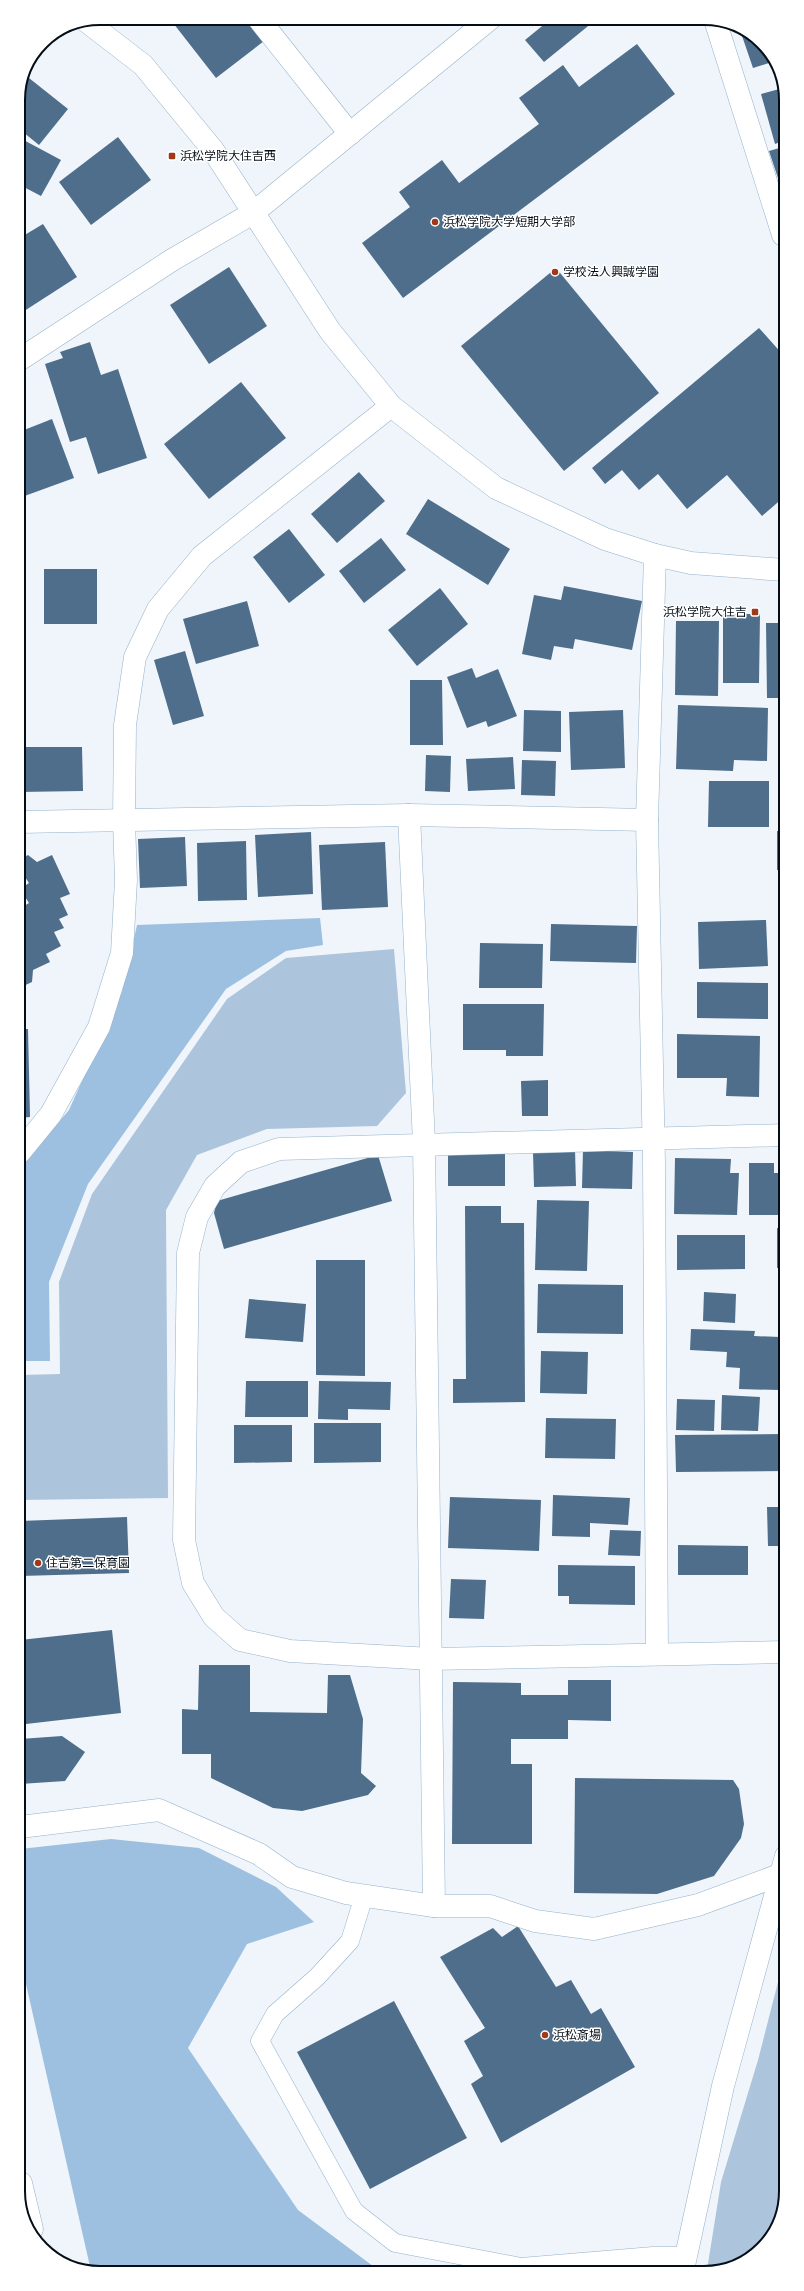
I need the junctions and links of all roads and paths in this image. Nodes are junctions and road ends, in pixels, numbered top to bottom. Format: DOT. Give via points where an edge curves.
graph roads {
  1 [pos="264,25"];
  2 [pos="480,25"];
  3 [pos="92,26"];
  4 [pos="717,26"];
  5 [pos="350,134"];
  6 [pos="253,213"];
  7 [pos="779,220"];
  8 [pos="25,355"];
  9 [pos="391,406"];
  10 [pos="655,555"];
  11 [pos="779,570"];
  12 [pos="409,815"];
  13 [pos="647,820"];
  14 [pos="124,821"];
  15 [pos="25,822"];
  16 [pos="779,1135"];
  17 [pos="654,1139"];
  18 [pos="424,1143"];
  19 [pos="25,1146"];
  20 [pos="779,1652"];
  21 [pos="657,1654"];
  22 [pos="431,1659"];
  23 [pos="25,1826"];
  24 [pos="779,1870"];
  25 [pos="779,1886"];
  26 [pos="364,1896"];
  27 [pos="434,1906"];
  28 [pos="683,2263"];
  29 [pos="516,2266"];
  30 [pos="533,2266"];
  1 -- 5 [label="street"];
  2 -- 5 [label="street"];
  3 -- 6 [label="street" via="144,65 213,150"];
  4 -- 7 [label="street"];
  5 -- 6 [label="street"];
  6 -- 8 [label="street" via="172,260"];
  6 -- 9 [label="street" via="330,331"];
  9 -- 10 [label="street" via="496,488 605,539"];
  9 -- 14 [label="street" via="202,556 158,609 135,657 125,725"];
  10 -- 11 [label="street" via="691,563"];
  10 -- 13 [label="street"];
  12 -- 13 [label="street"];
  12 -- 14 [label="street"];
  12 -- 18 [label="street"];
  13 -- 17 [label="street"];
  14 -- 15 [label="street"];
  14 -- 19 [label="street" via="126,880 122,953 99,1026 51,1114"];
  16 -- 17 [label="street"];
  17 -- 18 [label="street"];
  17 -- 21 [label="street"];
  18 -- 22 [label="street"];
  18 -- 22 [label="street" via="280,1149 241,1162 215,1186 198,1217 188,1253 184,1540 193,1584 214,1617 240,1640 290,1651"];
  20 -- 21 [label="street"];
  21 -- 22 [label="street"];
  22 -- 27 [label="street"];
  23 -- 26 [label="street" via="159,1810 259,1854 292,1877"];
  24 -- 27 [label="street" via="698,1905 594,1929 535,1921 490,1906"];
  25 -- 28 [label="street" via="723,2086"];
  26 -- 27 [label="street"];
  26 -- 29 [label="lane" via="350,1941 317,1977 275,2014 260,2041 354,2211 395,2243"];
  28 -- 30 [label="lane" via="652,2256"];
}
